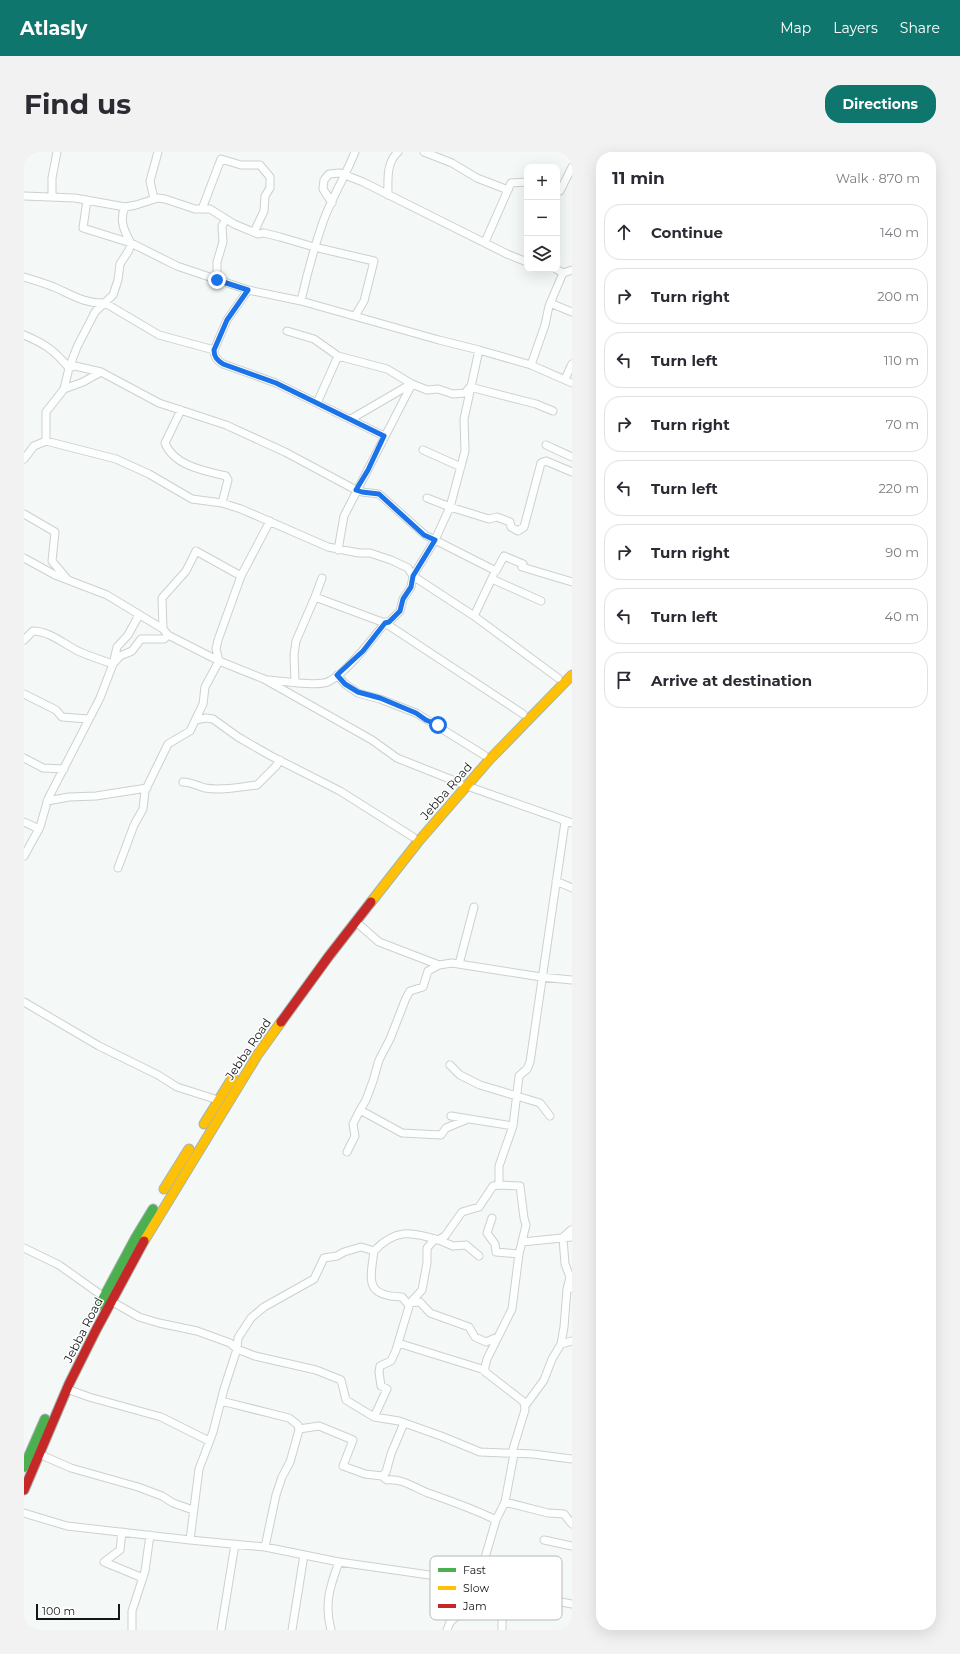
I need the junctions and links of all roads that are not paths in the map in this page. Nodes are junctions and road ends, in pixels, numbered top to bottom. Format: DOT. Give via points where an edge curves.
graph roads {
  1 [pos="57,152"];
  2 [pos="158,152"];
  3 [pos="355,152"];
  4 [pos="398,152"];
  5 [pos="424,152"];
  6 [pos="572,167"];
  7 [pos="346,175"];
  8 [pos="524,182"];
  9 [pos="508,190"];
  10 [pos="560,191"];
  11 [pos="388,195"];
  12 [pos="24,196"];
  13 [pos="52,198"];
  14 [pos="154,199"];
  15 [pos="87,200"];
  16 [pos="332,203"];
  17 [pos="125,207"];
  18 [pos="202,209"];
  19 [pos="226,219"];
  20 [pos="254,232"];
  21 [pos="485,242"];
  22 [pos="131,243"];
  23 [pos="314,247"];
  24 [pos="524,261"];
  25 [pos="572,270"];
  26 [pos="560,271"];
  27 [pos="563,273"];
  28 [pos="24,277"];
  29 [pos="217,280"];
  30 [pos="248,290"];
  31 [pos="301,301"];
  32 [pos="105,303"];
  33 [pos="550,303"];
  34 [pos="572,312"];
  35 [pos="355,316"];
  36 [pos="287,331"];
  37 [pos="24,335"];
  38 [pos="214,350"];
  39 [pos="479,350"];
  40 [pos="338,356"];
  41 [pos="572,364"];
  42 [pos="531,365"];
  43 [pos="69,368"];
  44 [pos="101,372"];
  45 [pos="564,379"];
  46 [pos="572,383"];
  47 [pos="412,384"];
  48 [pos="470,387"];
  49 [pos="64,389"];
  50 [pos="317,404"];
  51 [pos="181,410"];
  52 [pos="552,411"];
  53 [pos="351,419"];
  54 [pos="384,436"];
  55 [pos="46,442"];
  56 [pos="546,445"];
  57 [pos="423,450"];
  58 [pos="572,457"];
  59 [pos="24,459"];
  60 [pos="461,467"];
  61 [pos="572,472"];
  62 [pos="356,490"];
  63 [pos="427,498"];
  64 [pos="222,504"];
  65 [pos="450,507"];
  66 [pos="24,514"];
  67 [pos="270,521"];
  68 [pos="435,540"];
  69 [pos="338,550"];
  70 [pos="24,558"];
  71 [pos="496,571"];
  72 [pos="241,576"];
  73 [pos="413,576"];
  74 [pos="322,578"];
  75 [pos="492,579"];
  76 [pos="68,580"];
  77 [pos="572,582"];
  78 [pos="315,597"];
  79 [pos="540,601"];
  80 [pos="139,615"];
  81 [pos="474,616"];
  82 [pos="385,623"];
  83 [pos="166,632"];
  84 [pos="24,640"];
  85 [pos="219,661"];
  86 [pos="113,664"];
  87 [pos="572,664"];
  88 [pos="337,675"];
  89 [pos="572,675"];
  90 [pos="558,678"];
  91 [pos="264,679"];
  92 [pos="295,682"];
  93 [pos="24,694"];
  94 [pos="523,714"];
  95 [pos="88,719"];
  96 [pos="196,720"];
  97 [pos="484,755"];
  98 [pos="24,758"];
  99 [pos="280,760"];
  100 [pos="64,769"];
  101 [pos="183,782"];
  102 [pos="463,785"];
  103 [pos="146,788"];
  104 [pos="47,801"];
  105 [pos="24,822"];
  106 [pos="568,822"];
  107 [pos="39,829"];
  108 [pos="413,837"];
  109 [pos="24,856"];
  110 [pos="118,868"];
  111 [pos="556,881"];
  112 [pos="572,888"];
  113 [pos="474,907"];
  114 [pos="356,922"];
  115 [pos="459,964"];
  116 [pos="439,966"];
  117 [pos="541,977"];
  118 [pos="572,980"];
  119 [pos="24,1002"];
  120 [pos="450,1065"];
  121 [pos="516,1095"];
  122 [pos="218,1100"];
  123 [pos="360,1110"];
  124 [pos="451,1116"];
  125 [pos="550,1116"];
  126 [pos="468,1119"];
  127 [pos="513,1126"];
  128 [pos="347,1152"];
  129 [pos="498,1185"];
  130 [pos="492,1218"];
  131 [pos="572,1234"];
  132 [pos="563,1238"];
  133 [pos="437,1239"];
  134 [pos="522,1242"];
  135 [pos="24,1248"];
  136 [pos="374,1251"];
  137 [pos="519,1254"];
  138 [pos="480,1256"];
  139 [pos="569,1288"];
  140 [pos="108,1299"];
  141 [pos="410,1303"];
  142 [pos="498,1338"];
  143 [pos="572,1341"];
  144 [pos="398,1343"];
  145 [pos="561,1344"];
  146 [pos="237,1349"];
  147 [pos="485,1370"];
  148 [pos="67,1390"];
  149 [pos="221,1402"];
  150 [pos="524,1406"];
  151 [pos="374,1417"];
  152 [pos="404,1423"];
  153 [pos="299,1429"];
  154 [pos="210,1441"];
  155 [pos="39,1454"];
  156 [pos="514,1454"];
  157 [pos="572,1459"];
  158 [pos="24,1467"];
  159 [pos="384,1474"];
  160 [pos="24,1490"];
  161 [pos="505,1502"];
  162 [pos="193,1510"];
  163 [pos="24,1513"];
  164 [pos="496,1520"];
  165 [pos="572,1524"];
  166 [pos="122,1532"];
  167 [pos="150,1535"];
  168 [pos="190,1540"];
  169 [pos="544,1540"];
  170 [pos="234,1544"];
  171 [pos="572,1546"];
  172 [pos="265,1548"];
  173 [pos="304,1555"];
  174 [pos="486,1556"];
  175 [pos="339,1562"];
  176 [pos="430,1575"];
  177 [pos="143,1578"];
  178 [pos="562,1602"];
  179 [pos="572,1604"];
  180 [pos="452,1620"];
  181 [pos="504,1620"];
  182 [pos="132,1630"];
  183 [pos="221,1630"];
  184 [pos="292,1630"];
  185 [pos="331,1630"];
  186 [pos="447,1630"];
  187 [pos="502,1630"];
  1 -- 13 [label="street" via="52,178"];
  2 -- 14 [label="street" via="150,181"];
  3 -- 7 [label="street"];
  4 -- 11 [label="street" via="392,158 389,170"];
  5 -- 9 [label="street"];
  6 -- 10 [label="street"];
  7 -- 11 [label="street"];
  7 -- 16 [label="street"];
  7 -- 16 [label="street" via="333,173 324,180 323,189"];
  8 -- 9 [label="street" via="511,183"];
  9 -- 21 [label="street"];
  11 -- 21 [label="street"];
  12 -- 13 [label="street"];
  13 -- 15 [label="street"];
  14 -- 17 [label="street"];
  14 -- 18 [label="street" via="164,199"];
  15 -- 17 [label="street"];
  15 -- 22 [label="street" via="83,228"];
  16 -- 23 [label="street"];
  17 -- 22 [label="street" via="121,214 124,231"];
  18 -- 19 [label="street" via="210,209"];
  18 -- 20 [label="street" via="221,159 241,165 260,165 270,177 270,188"];
  19 -- 20 [label="street"];
  19 -- 29 [label="street" via="222,226 223,242 217,262"];
  20 -- 23 [label="street" via="280,236"];
  21 -- 24 [label="street"];
  22 -- 29 [label="street" via="177,266"];
  22 -- 32 [label="street" via="120,264 113,295"];
  23 -- 31 [label="street"];
  23 -- 35 [label="street" via="374,261 364,301"];
  25 -- 27 [label="street"];
  26 -- 27 [label="street"];
  27 -- 33 [label="street"];
  28 -- 32 [label="street" via="54,287 79,300 95,304"];
  29 -- 30 [label="street"];
  30 -- 31 [label="street"];
  30 -- 38 [label="street" via="227,320"];
  31 -- 35 [label="street"];
  32 -- 38 [label="street" via="159,335"];
  32 -- 43 [label="street" via="95,312"];
  33 -- 34 [label="street"];
  33 -- 42 [label="street"];
  35 -- 39 [label="street"];
  36 -- 40 [label="street" via="314,339"];
  37 -- 43 [label="street" via="46,345 60,356"];
  38 -- 50 [label="street" via="216,359 223,364 261,377"];
  39 -- 42 [label="street"];
  39 -- 48 [label="street"];
  40 -- 47 [label="street" via="387,369"];
  40 -- 50 [label="street"];
  41 -- 45 [label="street"];
  42 -- 45 [label="street"];
  43 -- 44 [label="street" via="75,366"];
  43 -- 49 [label="street"];
  44 -- 49 [label="street"];
  44 -- 51 [label="street" via="159,403"];
  45 -- 46 [label="street"];
  47 -- 48 [label="street" via="427,390 438,389 453,394 465,393"];
  47 -- 53 [label="street"];
  47 -- 54 [label="street"];
  48 -- 52 [label="street" via="536,404"];
  48 -- 60 [label="street" via="464,419 465,451"];
  49 -- 55 [label="street" via="46,412"];
  50 -- 53 [label="street"];
  51 -- 62 [label="street" via="226,425 285,452"];
  51 -- 64 [label="street" via="165,443 167,448 188,466 226,476 228,480"];
  53 -- 54 [label="street"];
  54 -- 62 [label="street"];
  55 -- 59 [label="street" via="34,446"];
  55 -- 64 [label="street" via="116,459 192,498"];
  56 -- 58 [label="street"];
  57 -- 60 [label="street"];
  60 -- 65 [label="street"];
  61 -- 65 [label="street" via="546,461 541,463 524,527 518,531 511,528 510,522 497,517 489,519"];
  62 -- 68 [label="street" via="379,494 424,535"];
  62 -- 69 [label="street" via="344,516"];
  63 -- 65 [label="street"];
  64 -- 67 [label="street"];
  65 -- 68 [label="street"];
  66 -- 76 [label="street" via="55,532 52,561"];
  67 -- 69 [label="street"];
  67 -- 72 [label="street"];
  68 -- 71 [label="street"];
  68 -- 73 [label="street"];
  69 -- 73 [label="street" via="370,554 391,560 408,568"];
  70 -- 76 [label="street"];
  71 -- 75 [label="street"];
  71 -- 77 [label="street" via="504,556 523,564 522,567"];
  72 -- 83 [label="street" via="196,551 186,571 162,598"];
  72 -- 85 [label="street" via="218,640 216,649"];
  73 -- 81 [label="street"];
  73 -- 82 [label="street" via="400,611"];
  74 -- 78 [label="street"];
  75 -- 79 [label="street"];
  75 -- 81 [label="street"];
  76 -- 80 [label="street" via="107,594"];
  78 -- 82 [label="street"];
  78 -- 92 [label="street" via="296,641"];
  80 -- 83 [label="street"];
  80 -- 86 [label="street" via="128,635 117,647"];
  81 -- 90 [label="street"];
  82 -- 88 [label="street" via="363,651"];
  82 -- 94 [label="street"];
  83 -- 85 [label="street"];
  83 -- 86 [label="street" via="164,639 141,639 132,651 120,656"];
  84 -- 86 [label="street" via="33,631 44,632 78,651"];
  85 -- 91 [label="street"];
  85 -- 96 [label="street" via="205,687 203,704"];
  86 -- 95 [label="street" via="100,698"];
  87 -- 90 [label="highway"];
  88 -- 92 [label="street" via="325,683"];
  88 -- 97 [label="street" via="358,692 416,713"];
  89 -- 102 [label="highway, Jebba Road"];
  90 -- 94 [label="highway"];
  91 -- 92 [label="street"];
  91 -- 102 [label="street" via="372,740 398,758"];
  93 -- 95 [label="street" via="56,710 62,717"];
  94 -- 97 [label="highway"];
  95 -- 100 [label="street"];
  96 -- 99 [label="street" via="213,719 238,737"];
  96 -- 103 [label="street" via="190,731 168,744"];
  97 -- 102 [label="highway"];
  98 -- 100 [label="street" via="43,768"];
  99 -- 101 [label="street" via="257,785 216,789"];
  99 -- 108 [label="street" via="340,791"];
  100 -- 104 [label="street"];
  102 -- 106 [label="street"];
  102 -- 108 [label="highway"];
  102 -- 114 [label="highway, Jebba Road"];
  103 -- 104 [label="street"];
  103 -- 110 [label="street" via="143,808"];
  104 -- 107 [label="street"];
  105 -- 107 [label="street"];
  106 -- 111 [label="street"];
  107 -- 109 [label="street"];
  108 -- 122 [label="highway" via="297,986"];
  111 -- 112 [label="street"];
  111 -- 117 [label="street"];
  113 -- 115 [label="street"];
  114 -- 116 [label="street" via="379,942"];
  114 -- 140 [label="highway, Jebba Road" via="258,1054"];
  115 -- 116 [label="street"];
  115 -- 117 [label="street"];
  116 -- 123 [label="street" via="428,971 423,986 410,992 406,998"];
  117 -- 118 [label="street"];
  117 -- 121 [label="street" via="539,1010 530,1062 519,1076"];
  119 -- 122 [label="street" via="99,1046 177,1087"];
  120 -- 121 [label="street" via="460,1075 480,1085"];
  121 -- 125 [label="street" via="540,1103"];
  121 -- 127 [label="street"];
  122 -- 140 [label="highway" via="136,1237"];
  123 -- 126 [label="street" via="402,1133 441,1135 446,1128"];
  123 -- 128 [label="street" via="353,1124 355,1136"];
  124 -- 126 [label="street"];
  126 -- 127 [label="street"];
  127 -- 129 [label="street" via="499,1166"];
  129 -- 133 [label="street" via="493,1186 479,1207 462,1212 445,1236"];
  129 -- 134 [label="street" via="520,1186 526,1225"];
  130 -- 137 [label="street" via="487,1233 495,1244 496,1252"];
  131 -- 132 [label="street"];
  132 -- 134 [label="street"];
  132 -- 139 [label="street" via="565,1264 570,1277"];
  133 -- 136 [label="street" via="421,1235 398,1235 388,1238"];
  133 -- 138 [label="street" via="453,1246 466,1245"];
  133 -- 141 [label="street" via="427,1248 422,1290"];
  134 -- 137 [label="street"];
  135 -- 140 [label="street" via="59,1266"];
  136 -- 141 [label="street" via="374,1290 402,1297"];
  136 -- 146 [label="street" via="362,1247 324,1258 314,1279 264,1307 251,1318 238,1338"];
  137 -- 142 [label="street" via="512,1309"];
  139 -- 145 [label="street"];
  140 -- 146 [label="street" via="139,1317 197,1331 230,1343"];
  140 -- 148 [label="highway, Jebba Road"];
  140 -- 158 [label="highway" via="52,1404"];
  141 -- 142 [label="street" via="420,1302 430,1313 469,1327 475,1337 486,1342"];
  141 -- 144 [label="street"];
  142 -- 147 [label="street" via="487,1359"];
  143 -- 145 [label="street"];
  144 -- 147 [label="street"];
  144 -- 151 [label="street" via="391,1361 380,1366 381,1386 387,1389"];
  145 -- 150 [label="street" via="544,1380"];
  146 -- 149 [label="street"];
  146 -- 151 [label="street" via="255,1356 316,1370 341,1380 346,1400"];
  147 -- 150 [label="street" via="524,1402"];
  148 -- 154 [label="street" via="161,1417"];
  148 -- 155 [label="highway, Jebba Road"];
  149 -- 153 [label="street" via="288,1418 298,1425"];
  149 -- 154 [label="street"];
  150 -- 156 [label="street" via="526,1410 513,1449"];
  151 -- 152 [label="street"];
  152 -- 156 [label="street" via="480,1452"];
  152 -- 159 [label="street"];
  153 -- 159 [label="street" via="319,1426 353,1440 343,1466 364,1474"];
  153 -- 172 [label="street" via="290,1462 276,1495"];
  154 -- 162 [label="street" via="199,1469"];
  155 -- 160 [label="highway, Jebba Road"];
  155 -- 162 [label="street" via="71,1468 138,1487"];
  156 -- 157 [label="street"];
  156 -- 161 [label="street"];
  159 -- 164 [label="street" via="387,1480 395,1479"];
  161 -- 164 [label="street"];
  161 -- 165 [label="street" via="548,1513 564,1514"];
  162 -- 168 [label="street"];
  163 -- 166 [label="street" via="67,1526"];
  164 -- 174 [label="street"];
  166 -- 167 [label="street"];
  166 -- 177 [label="street" via="120,1550 104,1562"];
  167 -- 168 [label="street"];
  167 -- 177 [label="street"];
  168 -- 170 [label="street"];
  169 -- 171 [label="street"];
  170 -- 172 [label="street"];
  170 -- 183 [label="street"];
  172 -- 173 [label="street"];
  173 -- 175 [label="street"];
  173 -- 184 [label="street"];
  175 -- 176 [label="street"];
  175 -- 185 [label="street" via="328,1592 328,1620"];
  177 -- 182 [label="street" via="132,1611"];
  178 -- 179 [label="street"];
  180 -- 186 [label="street"];
  181 -- 187 [label="street"];
}
